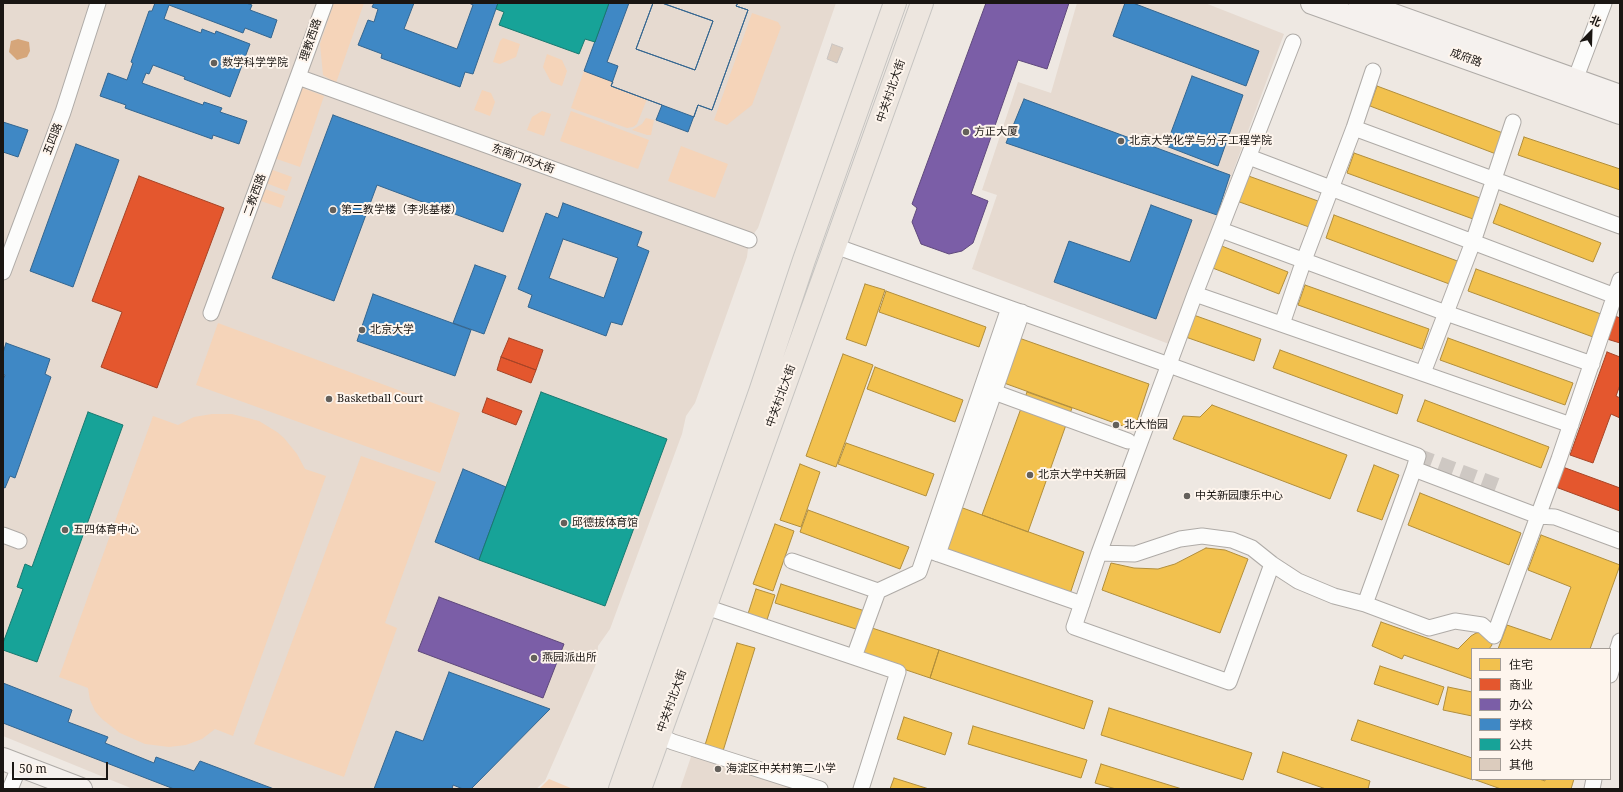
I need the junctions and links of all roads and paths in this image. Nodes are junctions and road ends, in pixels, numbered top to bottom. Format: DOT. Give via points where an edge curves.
graph roads {
  1 [pos="98,3"];
  2 [pos="325,3"];
  3 [pos="895,3"];
  4 [pos="922,3"];
  5 [pos="1312,3"];
  6 [pos="1360,3"];
  7 [pos="1604,3"];
  8 [pos="1293,42"];
  9 [pos="1373,71"];
  10 [pos="298,77"];
  11 [pos="1575,80"];
  12 [pos="1620,96"];
  13 [pos="1620,113"];
  14 [pos="1513,122"];
  15 [pos="1354,128"];
  16 [pos="1249,157"];
  17 [pos="1494,180"];
  18 [pos="1332,188"];
  19 [pos="1620,226"];
  20 [pos="1221,230"];
  21 [pos="749,240"];
  22 [pos="1473,242"];
  23 [pos="835,246"];
  24 [pos="1304,260"];
  25 [pos="3,272"];
  26 [pos="1620,280"];
  27 [pos="1195,294"];
  28 [pos="1615,296"];
  29 [pos="1015,310"];
  30 [pos="211,313"];
  31 [pos="1446,313"];
  32 [pos="1282,324"];
  33 [pos="1592,364"];
  34 [pos="1169,365"];
  35 [pos="1423,373"];
  36 [pos="994,392"];
  37 [pos="1571,425"];
  38 [pos="1128,441"];
  39 [pos="1414,469"];
  40 [pos="1538,516"];
  41 [pos="3,535"];
  42 [pos="19,540"];
  43 [pos="1620,541"];
  44 [pos="933,552"];
  45 [pos="1099,553"];
  46 [pos="792,562"];
  47 [pos="1272,564"];
  48 [pos="878,590"];
  49 [pos="1082,604"];
  50 [pos="1365,604"];
  51 [pos="706,607"];
  52 [pos="1620,642"];
  53 [pos="854,657"];
  54 [pos="1611,672"];
  55 [pos="659,736"];
  56 [pos="11,762"];
  57 [pos="10,789"];
  58 [pos="81,789"];
  59 [pos="620,789"];
  60 [pos="640,789"];
  61 [pos="820,789"];
  62 [pos="861,789"];
  1 -- 25 [label="street, 五四路" via="63,112"];
  2 -- 10 [label="street, 理教西路"];
  3 -- 59 [label="main road, 中关村北大街"];
  4 -- 23 [label="main road, 中关村北大街"];
  5 -- 13 [label="main road, 成府路"];
  6 -- 11 [label="main road, 成府路"];
  7 -- 11 [label="street"];
  8 -- 16 [label="street"];
  9 -- 15 [label="street"];
  10 -- 21 [label="street, 东南门内大街"];
  10 -- 30 [label="street, 二教西路"];
  11 -- 12 [label="main road, 成府路"];
  14 -- 17 [label="street"];
  15 -- 17 [label="street"];
  15 -- 18 [label="street"];
  16 -- 18 [label="street"];
  16 -- 20 [label="street"];
  17 -- 19 [label="street"];
  17 -- 22 [label="street"];
  18 -- 22 [label="street"];
  18 -- 24 [label="street"];
  20 -- 24 [label="street"];
  20 -- 27 [label="street"];
  22 -- 28 [label="street"];
  22 -- 31 [label="street"];
  23 -- 29 [label="street"];
  23 -- 51 [label="main road, 中关村北大街"];
  24 -- 31 [label="street"];
  24 -- 32 [label="street"];
  26 -- 28 [label="street"];
  27 -- 32 [label="street"];
  27 -- 34 [label="street"];
  28 -- 33 [label="street"];
  29 -- 34 [label="street"];
  29 -- 36 [label="street"];
  29 -- 44 [label="street"];
  31 -- 33 [label="street"];
  31 -- 35 [label="street"];
  32 -- 35 [label="street"];
  33 -- 37 [label="street"];
  34 -- 39 [label="street" via="1418,456"];
  34 -- 45 [label="street"];
  35 -- 37 [label="street"];
  36 -- 38 [label="street"];
  36 -- 44 [label="street"];
  37 -- 40 [label="street"];
  39 -- 40 [label="street"];
  39 -- 50 [label="street"];
  40 -- 43 [label="street" via="1555,517"];
  40 -- 50 [label="street" via="1494,636 1482,625 1455,621 1429,628"];
  41 -- 42 [label="street"];
  44 -- 48 [label="street" via="919,572"];
  44 -- 49 [label="street"];
  45 -- 47 [label="street" via="1135,554 1180,539 1202,536 1232,540 1252,548"];
  45 -- 49 [label="street"];
  46 -- 48 [label="street"];
  47 -- 49 [label="street" via="1229,682 1074,627"];
  47 -- 50 [label="street" via="1298,581 1334,596"];
  48 -- 53 [label="street"];
  51 -- 53 [label="street"];
  51 -- 55 [label="main road, 中关村北大街"];
  52 -- 54 [label="street"];
  53 -- 62 [label="street" via="898,672"];
  55 -- 60 [label="main road, 中关村北大街"];
  55 -- 61 [label="street"];
  56 -- 57 [label="street"];
  56 -- 58 [label="main road"];
}
